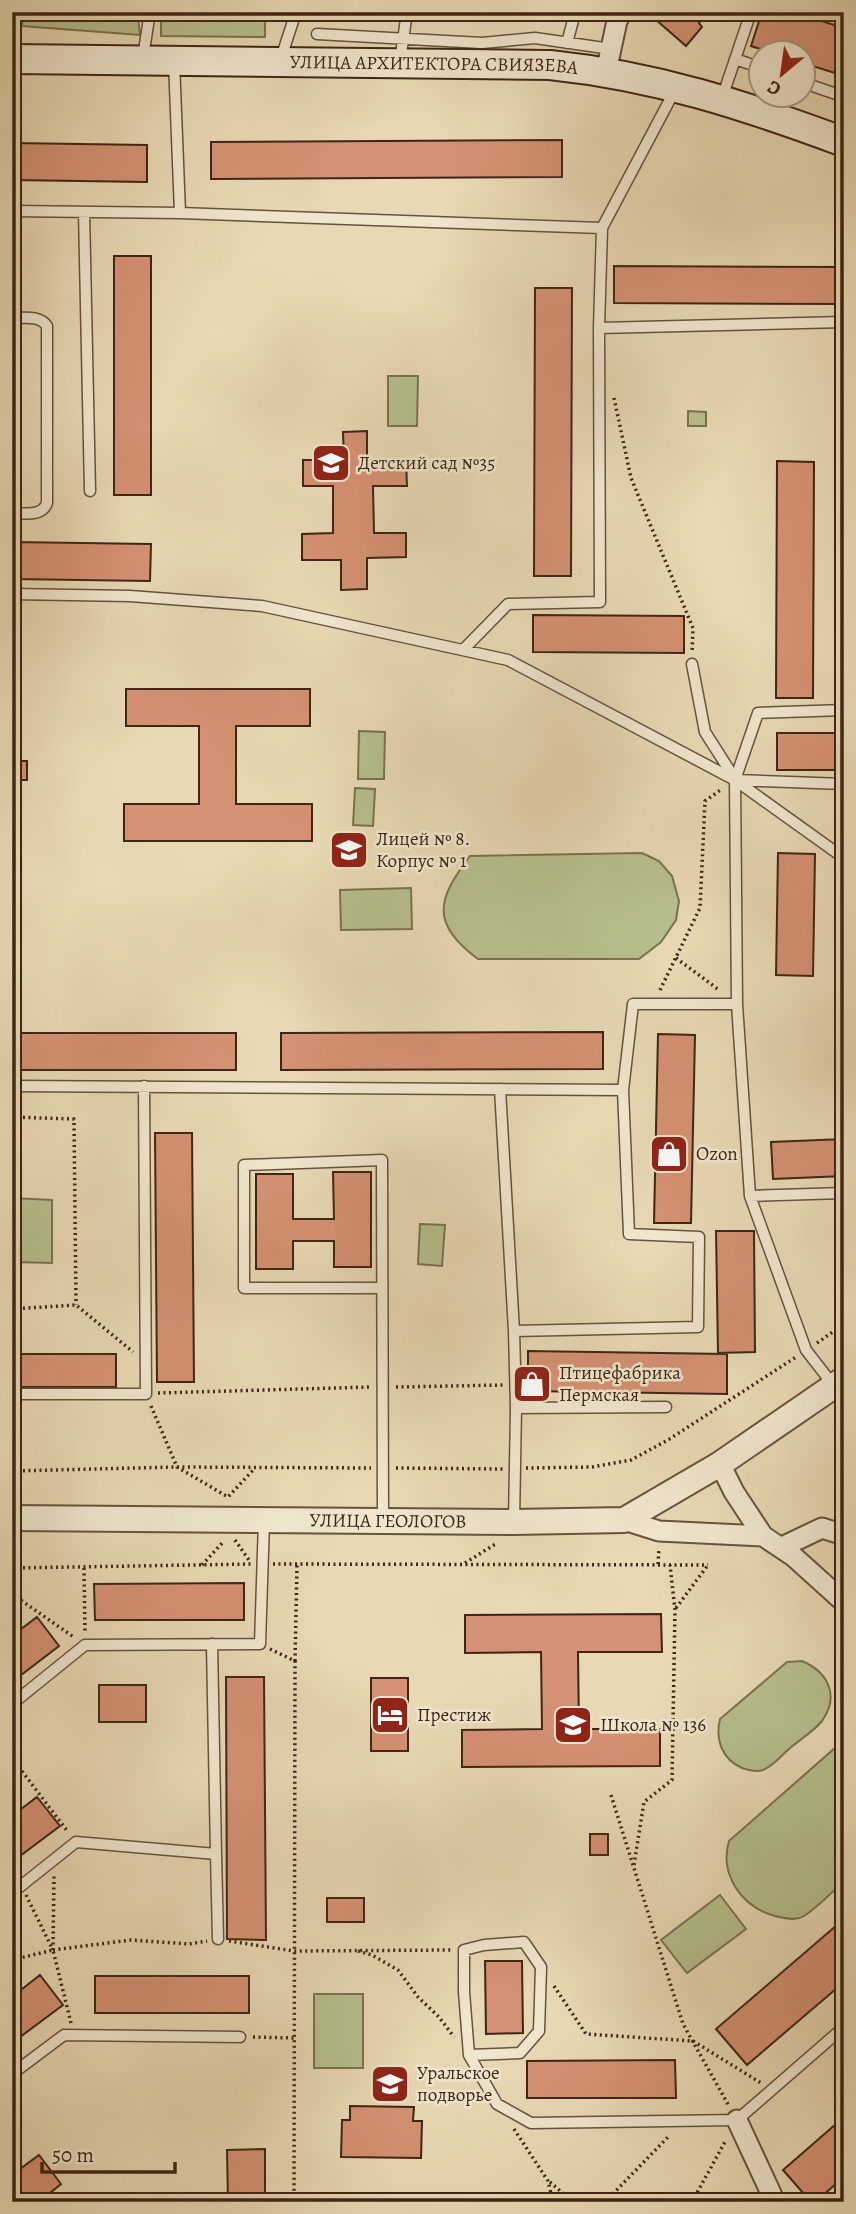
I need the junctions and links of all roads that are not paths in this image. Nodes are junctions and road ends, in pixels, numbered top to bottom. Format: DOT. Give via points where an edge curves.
graph roads {
  1 [pos="150,12"];
  2 [pos="296,12"];
  3 [pos="407,12"];
  4 [pos="541,12"];
  5 [pos="622,12"];
  6 [pos="751,12"];
  7 [pos="575,14"];
  8 [pos="317,34"];
  9 [pos="567,43"];
  10 [pos="402,50"];
  11 [pos="12,59"];
  12 [pos="735,59"];
  13 [pos="142,61"];
  14 [pos="609,61"];
  15 [pos="174,62"];
  16 [pos="280,62"];
  17 [pos="748,64"];
  18 [pos="677,86"];
  19 [pos="818,88"];
  20 [pos="844,89"];
  21 [pos="722,98"];
  22 [pos="844,142"];
  23 [pos="12,211"];
  24 [pos="85,212"];
  25 [pos="180,213"];
  26 [pos="602,228"];
  27 [pos="12,318"];
  28 [pos="844,322"];
  29 [pos="599,328"];
  30 [pos="90,491"];
  31 [pos="12,513"];
  32 [pos="12,594"];
  33 [pos="463,650"];
  34 [pos="692,664"];
  35 [pos="844,710"];
  36 [pos="735,780"];
  37 [pos="844,783"];
  38 [pos="844,858"];
  39 [pos="737,1003"];
  40 [pos="12,1086"];
  41 [pos="144,1086"];
  42 [pos="500,1089"];
  43 [pos="623,1090"];
  44 [pos="844,1193"];
  45 [pos="750,1196"];
  46 [pos="382,1288"];
  47 [pos="514,1331"];
  48 [pos="840,1388"];
  49 [pos="12,1394"];
  50 [pos="666,1407"];
  51 [pos="516,1408"];
  52 [pos="720,1464"];
  53 [pos="12,1518"];
  54 [pos="264,1520"];
  55 [pos="624,1520"];
  56 [pos="383,1521"];
  57 [pos="508,1531"];
  58 [pos="844,1535"];
  59 [pos="763,1536"];
  60 [pos="782,1547"];
  61 [pos="844,1602"];
  62 [pos="212,1644"];
  63 [pos="12,1704"];
  64 [pos="216,1854"];
  65 [pos="12,1893"];
  66 [pos="218,1939"];
  67 [pos="844,2027"];
  68 [pos="240,2037"];
  69 [pos="468,2055"];
  70 [pos="12,2074"];
  71 [pos="737,2120"];
  72 [pos="844,2197"];
  73 [pos="775,2202"];
  74 [pos="838,2202"];
  1 -- 13 [label="lane"];
  2 -- 16 [label="lane"];
  3 -- 10 [label="lane"];
  4 -- 7 [label="lane"];
  5 -- 14 [label="street"];
  6 -- 12 [label="lane"];
  7 -- 9 [label="lane"];
  8 -- 10 [label="lane"];
  9 -- 10 [label="lane" via="535,38"];
  9 -- 14 [label="lane"];
  10 -- 14 [label="main road, УЛИЦА АРХИТЕКТОРА СВИЯЗЕВА" via="550,65"];
  10 -- 16 [label="main road, УЛИЦА АРХИТЕКТОРА СВИЯЗЕВА"];
  11 -- 13 [label="main road, УЛИЦА АРХИТЕКТОРА СВИЯЗЕВА"];
  12 -- 17 [label="lane"];
  12 -- 21 [label="lane"];
  13 -- 15 [label="main road, УЛИЦА АРХИТЕКТОРА СВИЯЗЕВА"];
  14 -- 18 [label="main road, УЛИЦА АРХИТЕКТОРА СВИЯЗЕВА"];
  15 -- 16 [label="main road, УЛИЦА АРХИТЕКТОРА СВИЯЗЕВА"];
  15 -- 25 [label="lane"];
  18 -- 21 [label="main road, УЛИЦА АРХИТЕКТОРА СВИЯЗЕВА"];
  18 -- 26 [label="lane"];
  19 -- 20 [label="lane" via="842,96"];
  21 -- 22 [label="main road, УЛИЦА АРХИТЕКТОРА СВИЯЗЕВА"];
  23 -- 24 [label="lane"];
  24 -- 25 [label="lane"];
  24 -- 30 [label="lane"];
  25 -- 26 [label="lane"];
  26 -- 29 [label="lane"];
  27 -- 31 [label="lane" via="36,318 47,326 47,503 39,513"];
  28 -- 29 [label="lane"];
  29 -- 33 [label="lane" via="600,602 508,604"];
  32 -- 33 [label="lane" via="130,596 262,606"];
  33 -- 36 [label="lane" via="508,660"];
  34 -- 36 [label="lane" via="705,732"];
  35 -- 36 [label="lane" via="758,713"];
  36 -- 37 [label="lane"];
  36 -- 38 [label="lane"];
  36 -- 39 [label="lane"];
  39 -- 43 [label="lane" via="633,1004"];
  39 -- 45 [label="lane"];
  40 -- 41 [label="lane"];
  41 -- 42 [label="lane"];
  41 -- 49 [label="lane" via="146,1394"];
  42 -- 43 [label="lane"];
  42 -- 47 [label="lane"];
  43 -- 47 [label="lane" via="629,1234 699,1237 698,1327"];
  44 -- 45 [label="lane"];
  45 -- 48 [label="lane" via="806,1350"];
  46 -- 46 [label="lane" via="382,1160 244,1165 244,1288"];
  46 -- 56 [label="lane"];
  47 -- 51 [label="lane"];
  48 -- 52 [label="street"];
  50 -- 51 [label="lane"];
  51 -- 57 [label="lane"];
  52 -- 55 [label="street"];
  52 -- 59 [label="street"];
  53 -- 54 [label="street, УЛИЦА ГЕОЛОГОВ"];
  54 -- 56 [label="street, УЛИЦА ГЕОЛОГОВ"];
  54 -- 62 [label="lane" via="257,1564 260,1644"];
  55 -- 57 [label="street, УЛИЦА ГЕОЛОГОВ"];
  55 -- 59 [label="street, УЛИЦА ГЕОЛОГОВ" via="659,1531"];
  56 -- 57 [label="street, УЛИЦА ГЕОЛОГОВ"];
  58 -- 60 [label="street" via="822,1528"];
  59 -- 60 [label="street"];
  60 -- 61 [label="street"];
  62 -- 63 [label="lane" via="85,1645"];
  62 -- 64 [label="lane"];
  64 -- 65 [label="lane" via="76,1842"];
  64 -- 66 [label="lane"];
  67 -- 71 [label="lane"];
  68 -- 70 [label="lane" via="64,2035"];
  69 -- 69 [label="lane" via="520,2053 539,2031 541,1967 524,1942 464,1950"];
  69 -- 71 [label="lane" via="497,2104 531,2123"];
  71 -- 73 [label="street"];
  72 -- 74 [label="lane"];
}
